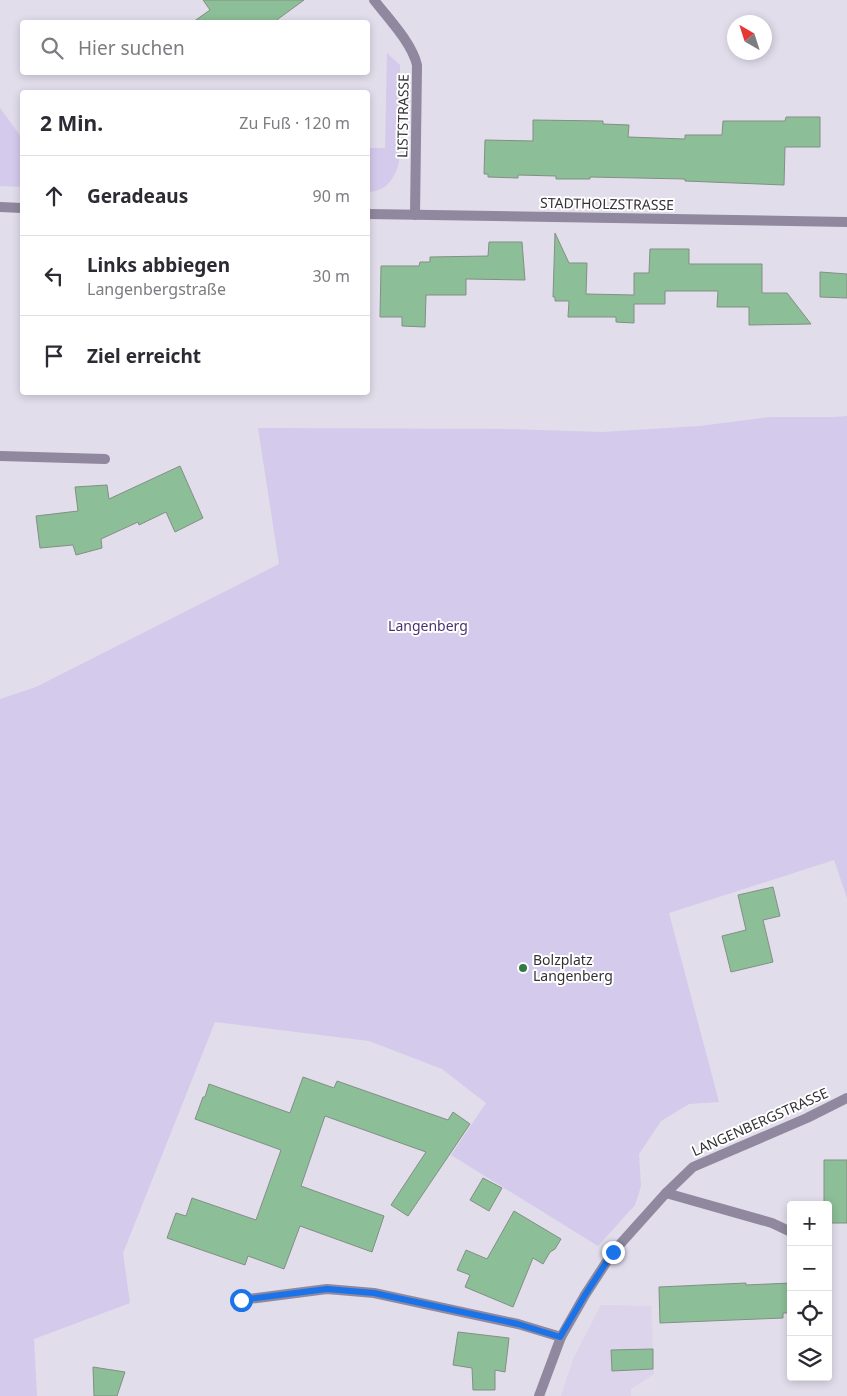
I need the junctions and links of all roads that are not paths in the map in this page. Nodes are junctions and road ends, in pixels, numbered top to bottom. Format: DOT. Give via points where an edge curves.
graph roads {
  1 [pos="374,0"];
  2 [pos="0,208"];
  3 [pos="20,208"];
  4 [pos="370,214"];
  5 [pos="415,215"];
  6 [pos="847,222"];
  7 [pos="0,456"];
  8 [pos="106,459"];
  9 [pos="847,1098"];
  10 [pos="666,1193"];
  11 [pos="787,1230"];
  12 [pos="241,1300"];
  13 [pos="560,1337"];
  14 [pos="539,1396"];
  1 -- 5 [label="street, LISTSTRASSE" via="410,47 417,65"];
  2 -- 3 [label="street"];
  4 -- 5 [label="street, STADTHOLZSTRASSE"];
  5 -- 6 [label="street, STADTHOLZSTRASSE"];
  7 -- 8 [label="street"];
  9 -- 10 [label="street, LANGENBERGSTRASSE" via="693,1167"];
  10 -- 11 [label="street"];
  10 -- 13 [label="street, LANGENBERGSTRASSE" via="613,1252"];
  12 -- 13 [label="street" via="327,1289 374,1293 518,1324"];
  13 -- 14 [label="street, LANGENBERGSTRASSE"];
}
